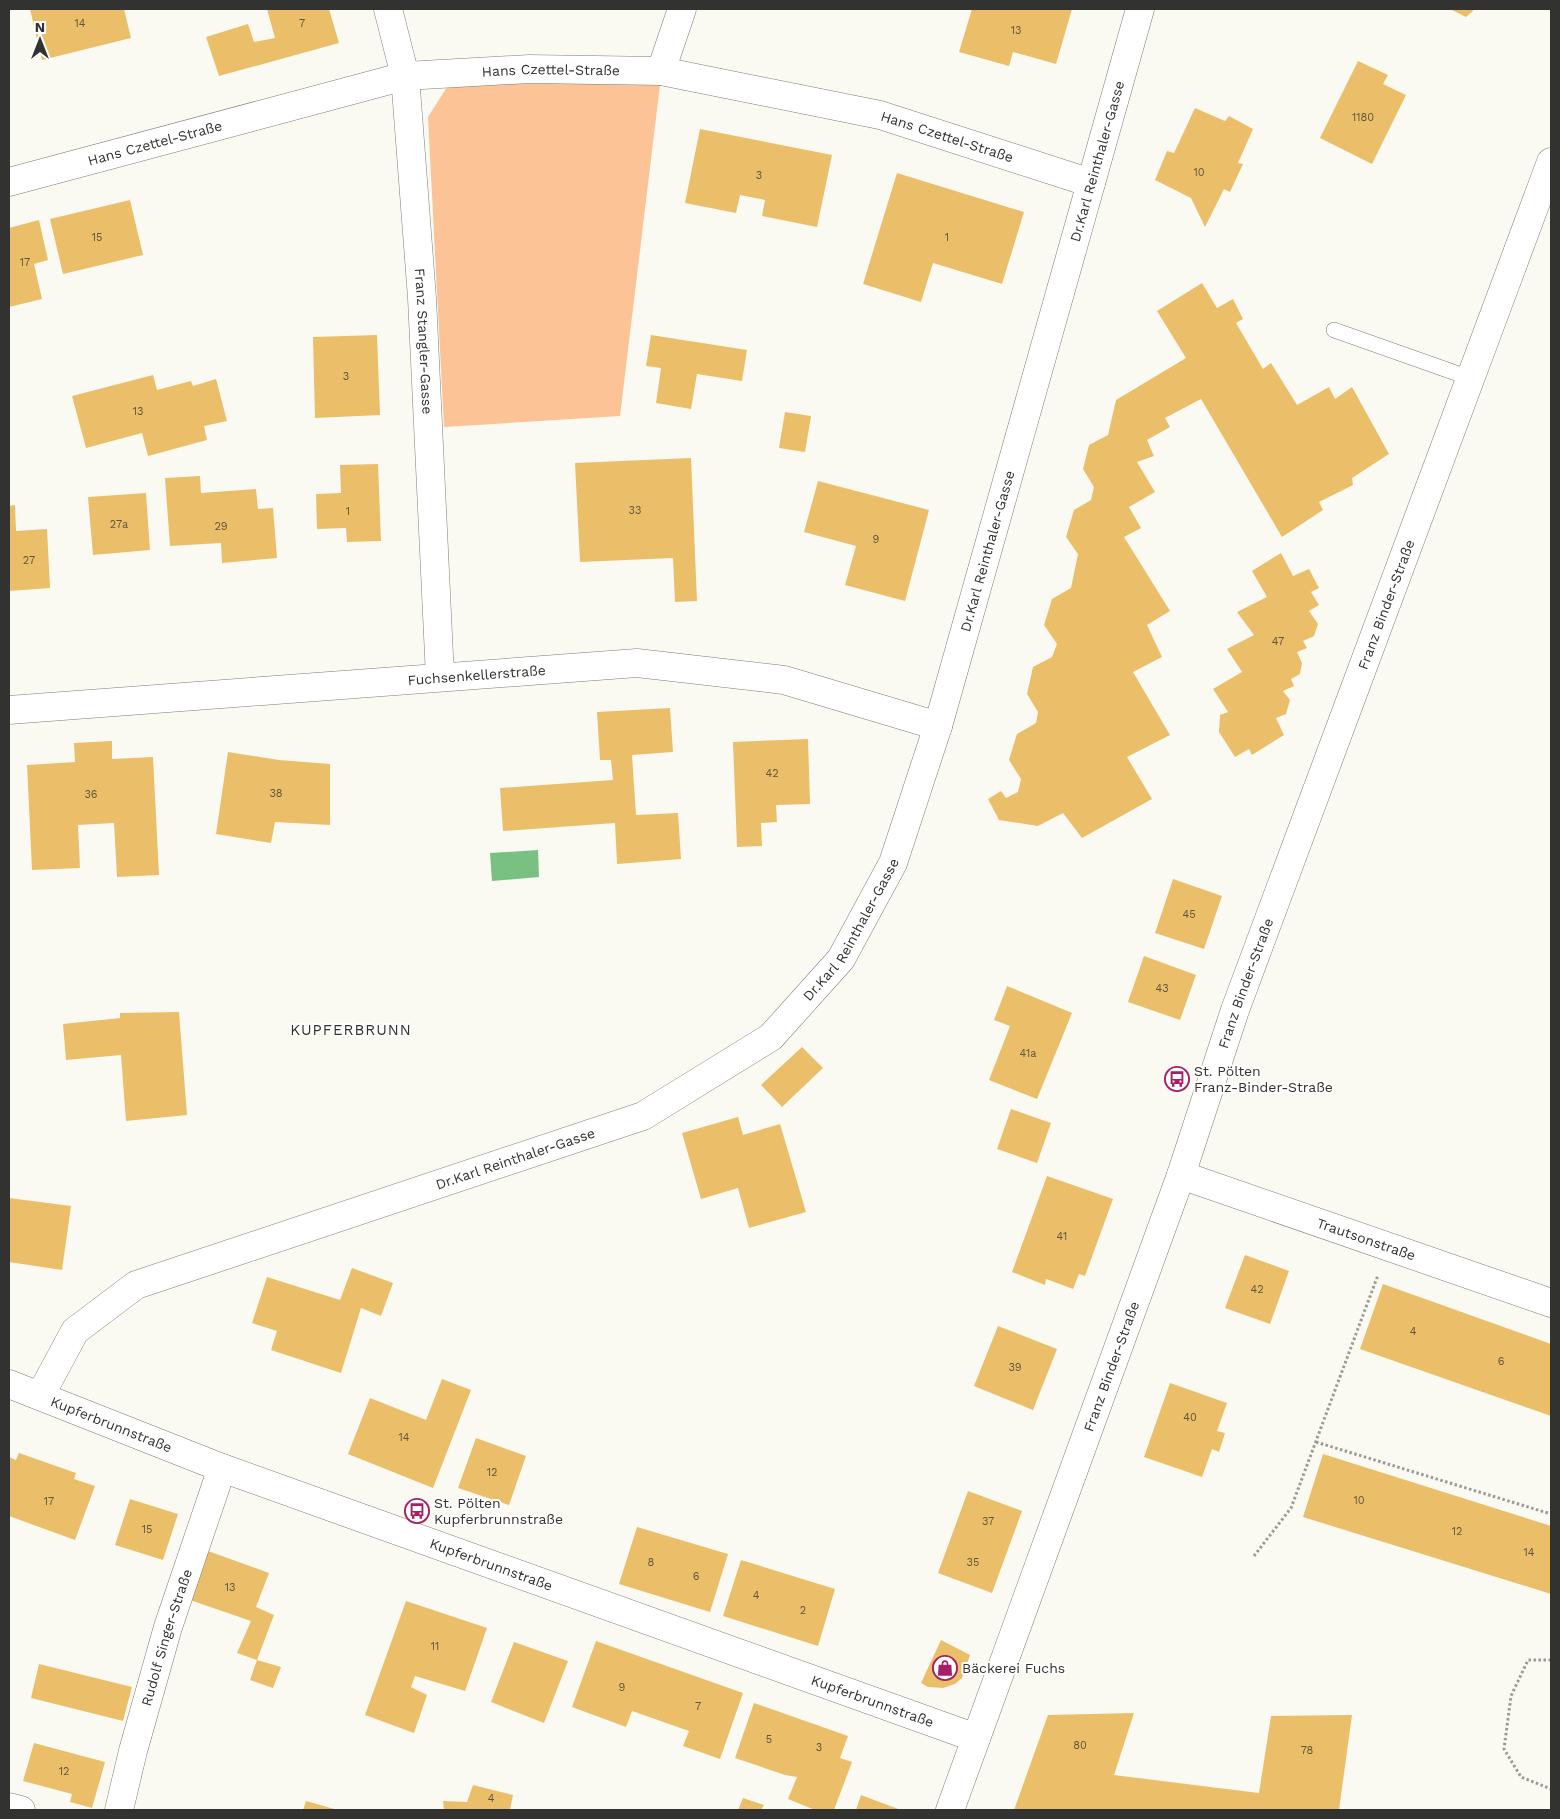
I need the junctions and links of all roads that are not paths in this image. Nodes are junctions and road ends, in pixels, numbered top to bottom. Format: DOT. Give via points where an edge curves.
graph roads {
  1 [pos="388,9"];
  2 [pos="682,9"];
  3 [pos="1140,9"];
  4 [pos="661,71"];
  5 [pos="405,76"];
  6 [pos="1551,162"];
  7 [pos="9,182"];
  8 [pos="1091,183"];
  9 [pos="1334,330"];
  10 [pos="1470,378"];
  11 [pos="440,677"];
  12 [pos="9,710"];
  13 [pos="938,726"];
  14 [pos="1181,1175"];
  15 [pos="1551,1303"];
  16 [pos="9,1384"];
  17 [pos="40,1396"];
  18 [pos="222,1468"];
  19 [pos="976,1738"];
  20 [pos="9,1807"];
  21 [pos="21,1810"];
  22 [pos="120,1810"];
  23 [pos="950,1810"];
  1 -- 5 [label="street, Franz Stangler-Gasse"];
  2 -- 4 [label="street"];
  3 -- 8 [label="street, Dr.Karl Reinthaler-Gasse"];
  4 -- 5 [label="street, Hans Czettel-Straße" via="530,69"];
  4 -- 8 [label="street, Hans Czettel-Straße" via="880,114"];
  5 -- 7 [label="street, Hans Czettel-Straße"];
  5 -- 11 [label="street, Franz Stangler-Gasse" via="422,298"];
  6 -- 10 [label="street, Franz Binder-Straße"];
  8 -- 13 [label="street, Dr.Karl Reinthaler-Gasse"];
  9 -- 10 [label="lane"];
  10 -- 14 [label="street, Franz Binder-Straße" via="1235,1010"];
  11 -- 12 [label="street, Fuchsenkellerstraße"];
  11 -- 13 [label="street, Fuchsenkellerstraße" via="637,663 784,680"];
  13 -- 17 [label="street, Dr.Karl Reinthaler-Gasse" via="893,863 841,959 771,1037 644,1116 136,1284 75,1331"];
  14 -- 15 [label="street, Trautsonstraße"];
  14 -- 19 [label="street, Franz Binder-Straße"];
  16 -- 17 [label="street, Kupferbrunnstraße"];
  17 -- 18 [label="street, Kupferbrunnstraße"];
  18 -- 19 [label="street, Kupferbrunnstraße"];
  18 -- 22 [label="street, Rudolf Singer-Straße" via="168,1627"];
  19 -- 23 [label="street, Franz Binder-Straße"];
  20 -- 21 [label="street"];
}
